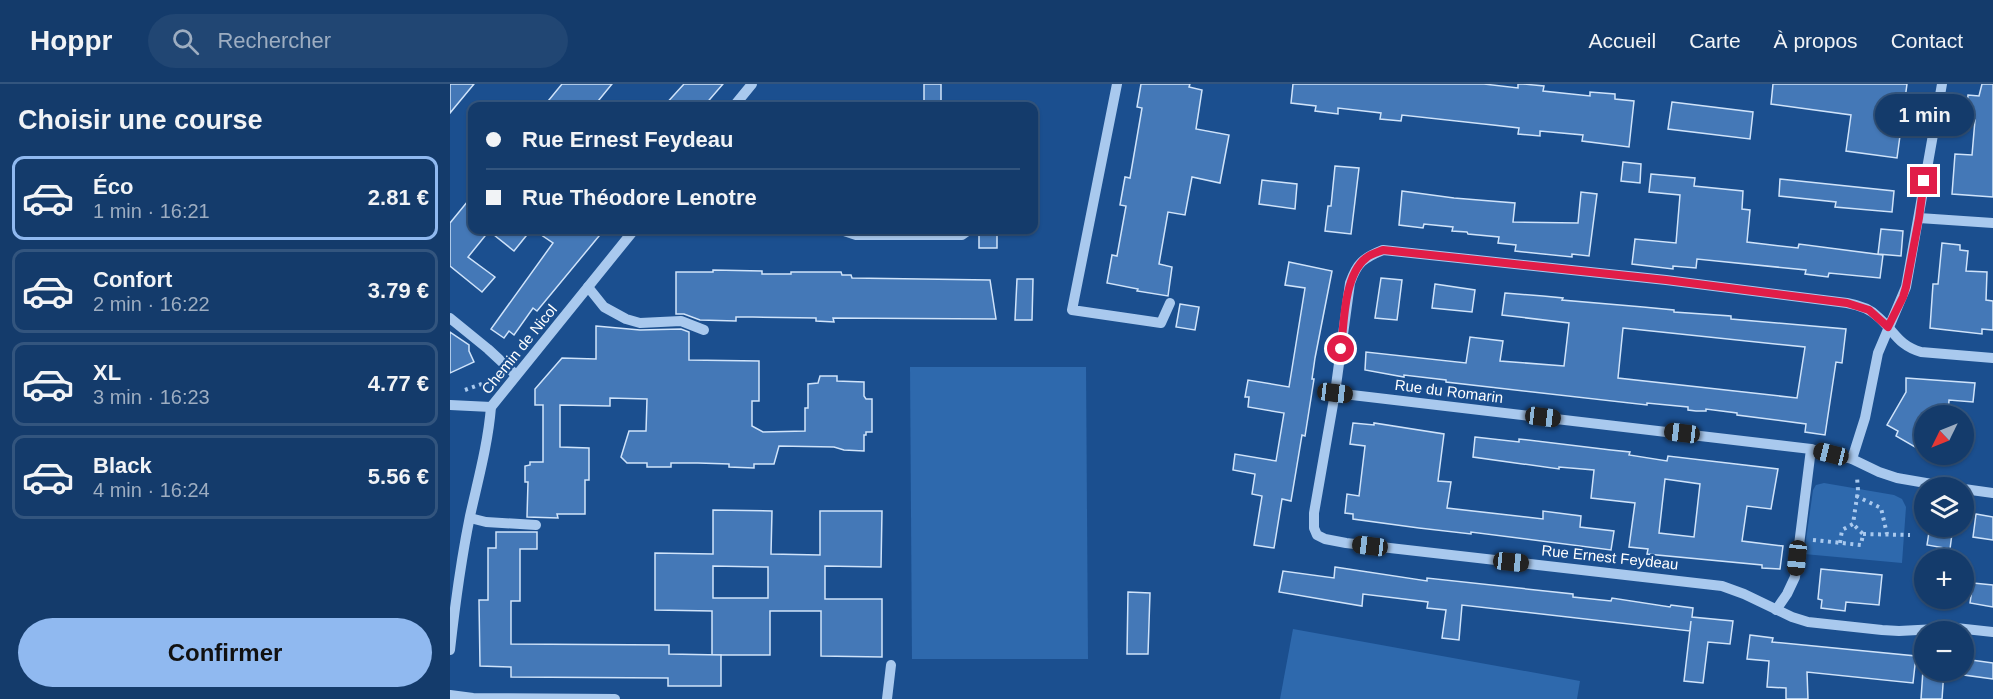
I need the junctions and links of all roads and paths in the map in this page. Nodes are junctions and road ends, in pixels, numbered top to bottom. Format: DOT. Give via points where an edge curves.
graph roads {
  1 [pos="752,84"];
  2 [pos="1117,84"];
  3 [pos="1942,84"];
  4 [pos="737,102"];
  5 [pos="1919,218"];
  6 [pos="1993,224"];
  7 [pos="631,234"];
  8 [pos="853,234"];
  9 [pos="875,234"];
  10 [pos="937,234"];
  11 [pos="964,234"];
  12 [pos="588,287"];
  13 [pos="1170,303"];
  14 [pos="450,318"];
  15 [pos="1888,327"];
  16 [pos="704,330"];
  17 [pos="1993,358"];
  18 [pos="512,372"];
  19 [pos="461,391"];
  20 [pos="1335,393"];
  21 [pos="450,405"];
  22 [pos="491,407"];
  23 [pos="1811,449"];
  24 [pos="1852,459"];
  25 [pos="1858,481"];
  26 [pos="1914,481"];
  27 [pos="1974,490"];
  28 [pos="1993,493"];
  29 [pos="1856,496"];
  30 [pos="470,518"];
  31 [pos="1852,524"];
  32 [pos="536,525"];
  33 [pos="1863,534"];
  34 [pos="1887,534"];
  35 [pos="1910,535"];
  36 [pos="1799,539"];
  37 [pos="1840,543"];
  38 [pos="1776,610"];
  39 [pos="1993,632"];
  40 [pos="450,650"];
  41 [pos="891,665"];
  42 [pos="450,695"];
  43 [pos="615,699"];
  44 [pos="887,699"];
  1 -- 4 [label="street"];
  2 -- 13 [label="street" via="1072,310 1161,323"];
  3 -- 5 [label="street"];
  5 -- 6 [label="street"];
  5 -- 15 [label="street" via="1903,297"];
  7 -- 12 [label="street, Chemin de Nicol"];
  8 -- 9 [label="street"];
  10 -- 11 [label="street"];
  12 -- 16 [label="street" via="604,307 626,319 640,323 681,321"];
  12 -- 18 [label="street, Chemin de Nicol"];
  14 -- 18 [label="street"];
  15 -- 17 [label="street, Rue Ernest Feydeau" via="1910,349"];
  15 -- 20 [label="street, Rue Ernest Feydeau" via="1869,310 1847,303 1383,250 1367,256 1355,269 1350,283"];
  15 -- 24 [label="street" via="1878,352"];
  18 -- 19 [label="path"];
  18 -- 22 [label="street, Chemin de Nicol"];
  20 -- 23 [label="street, Rue du Romarin"];
  20 -- 38 [label="street, Rue Ernest Feydeau" via="1314,513 1314,528 1325,539 1699,582 1722,586"];
  21 -- 22 [label="street"];
  22 -- 30 [label="street, Chemin de Nicol"];
  23 -- 24 [label="street, Rue du Romarin"];
  23 -- 36 [label="street"];
  24 -- 26 [label="street" via="1879,472"];
  25 -- 29 [label="path"];
  27 -- 28 [label="street"];
  29 -- 31 [label="path"];
  29 -- 34 [label="path" via="1881,508"];
  30 -- 32 [label="street"];
  30 -- 40 [label="street, Chemin de Nicol"];
  31 -- 33 [label="path"];
  31 -- 37 [label="path" via="1842,530"];
  33 -- 34 [label="path"];
  33 -- 37 [label="path" via="1861,545"];
  34 -- 35 [label="path"];
  36 -- 37 [label="path"];
  36 -- 38 [label="street" via="1795,577"];
  38 -- 39 [label="street, Rue Ernest Feydeau" via="1808,622 1882,630 1956,628"];
  41 -- 44 [label="street"];
  42 -- 43 [label="street"];
}
